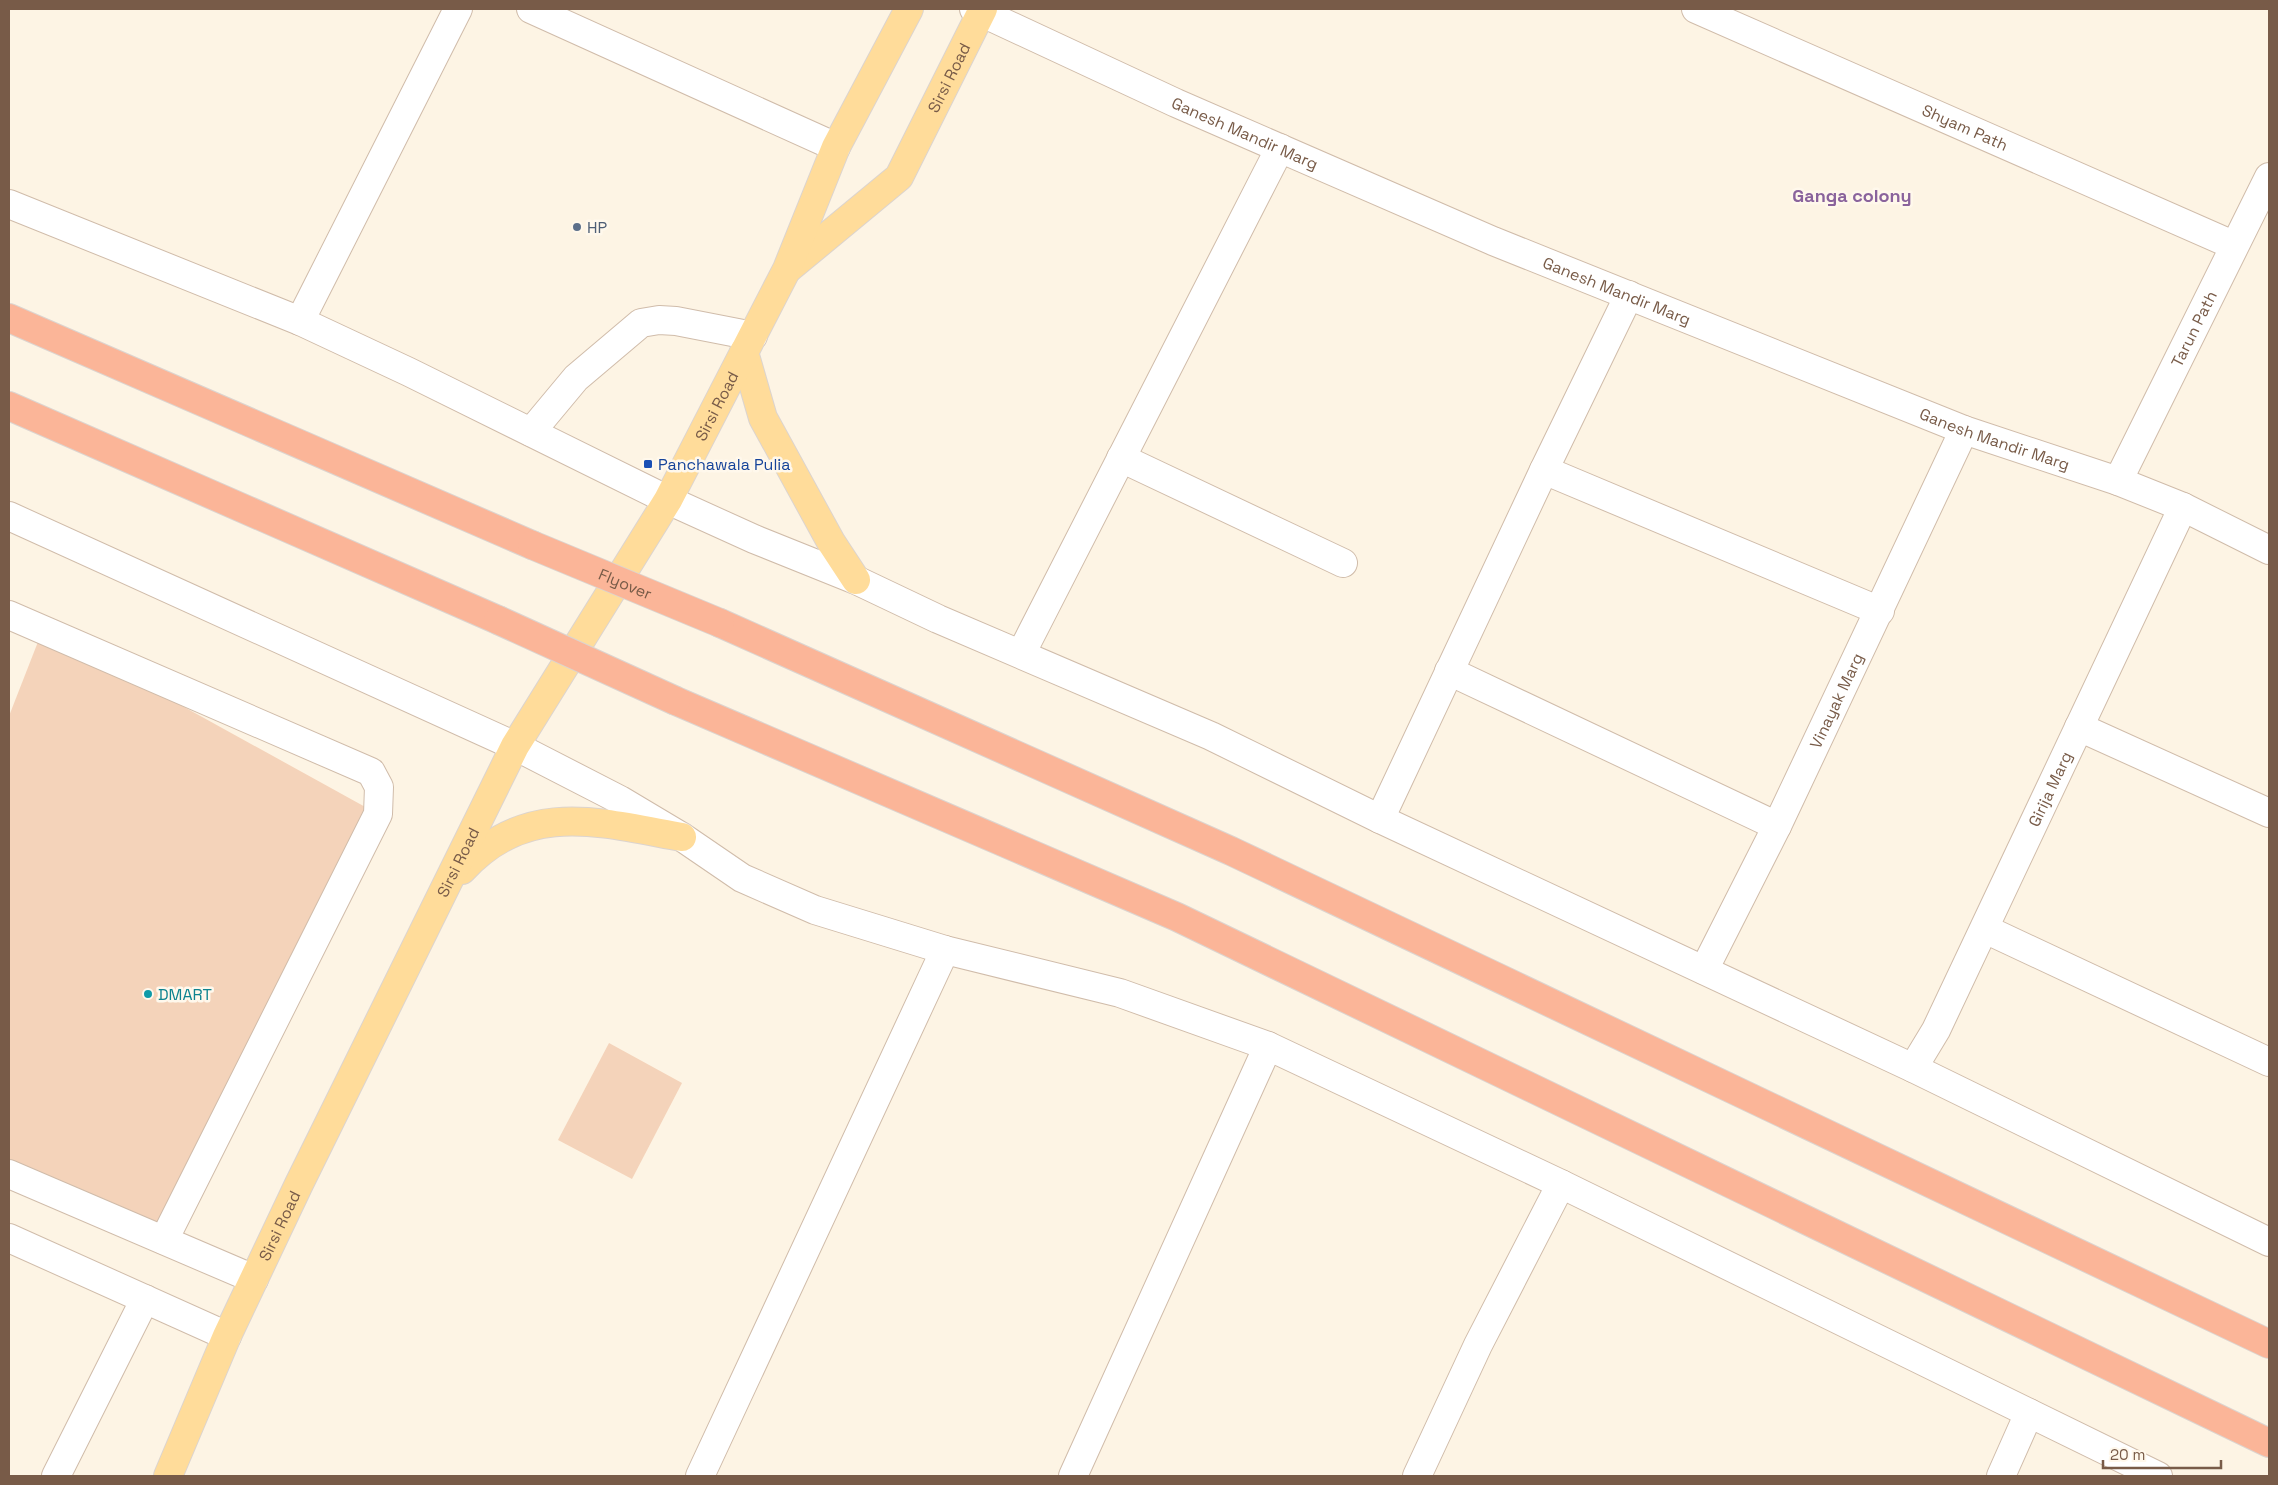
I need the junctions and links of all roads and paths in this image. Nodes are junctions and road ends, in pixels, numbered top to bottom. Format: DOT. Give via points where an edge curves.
graph roads {
  1 [pos="458,9"];
  2 [pos="530,9"];
  3 [pos="909,9"];
  4 [pos="1696,9"];
  5 [pos="979,10"];
  6 [pos="836,146"];
  7 [pos="1280,148"];
  8 [pos="2269,177"];
  9 [pos="9,204"];
  10 [pos="2233,245"];
  11 [pos="787,269"];
  12 [pos="1630,295"];
  13 [pos="9,318"];
  14 [pos="300,321"];
  15 [pos="749,344"];
  16 [pos="9,406"];
  17 [pos="1964,430"];
  18 [pos="531,432"];
  19 [pos="1121,458"];
  20 [pos="1544,470"];
  21 [pos="2118,481"];
  22 [pos="668,500"];
  23 [pos="2183,507"];
  24 [pos="9,516"];
  25 [pos="2269,550"];
  26 [pos="1343,563"];
  27 [pos="856,580"];
  28 [pos="1880,610"];
  29 [pos="9,615"];
  30 [pos="1021,654"];
  31 [pos="1449,671"];
  32 [pos="2078,727"];
  33 [pos="515,746"];
  34 [pos="2269,813"];
  35 [pos="1380,819"];
  36 [pos="1776,826"];
  37 [pos="682,837"];
  38 [pos="449,883"];
  39 [pos="1985,929"];
  40 [pos="945,950"];
  41 [pos="1704,970"];
  42 [pos="1268,1046"];
  43 [pos="2269,1062"];
  44 [pos="1913,1068"];
  45 [pos="9,1174"];
  46 [pos="1561,1184"];
  47 [pos="9,1238"];
  48 [pos="164,1240"];
  49 [pos="2269,1242"];
  50 [pos="254,1279"];
  51 [pos="145,1299"];
  52 [pos="227,1336"];
  53 [pos="2269,1344"];
  54 [pos="2029,1413"];
  55 [pos="2269,1443"];
  56 [pos="56,1476"];
  57 [pos="168,1476"];
  58 [pos="700,1476"];
  59 [pos="1073,1476"];
  60 [pos="1417,1476"];
  61 [pos="2001,1476"];
  62 [pos="2158,1476"];
  1 -- 14 [label="street"];
  2 -- 6 [label="street"];
  3 -- 6 [label="main road, Sirsi Road"];
  4 -- 10 [label="street, Shyam Path"];
  5 -- 7 [label="street, Ganesh Mandir Marg"];
  5 -- 11 [label="main road, Sirsi Road" via="899,176"];
  6 -- 11 [label="main road, Sirsi Road"];
  7 -- 12 [label="street, Ganesh Mandir Marg" via="1493,241"];
  7 -- 19 [label="street"];
  8 -- 10 [label="street, Tarun Path"];
  9 -- 14 [label="street"];
  10 -- 21 [label="street, Tarun Path"];
  11 -- 15 [label="main road, Sirsi Road"];
  12 -- 17 [label="street, Ganesh Mandir Marg"];
  12 -- 20 [label="street"];
  13 -- 53 [label="highway, Flyover, bridge" via="720,623 1231,851"];
  14 -- 18 [label="street"];
  15 -- 18 [label="street" via="676,321 641,323 576,378"];
  15 -- 22 [label="main road, Sirsi Road"];
  15 -- 27 [label="main road" via="763,418 831,542"];
  16 -- 55 [label="highway, bridge" via="676,701 1177,917"];
  17 -- 21 [label="street, Ganesh Mandir Marg"];
  17 -- 28 [label="street, Vinayak Marg"];
  18 -- 22 [label="street"];
  19 -- 26 [label="street"];
  19 -- 30 [label="street"];
  20 -- 28 [label="street"];
  20 -- 31 [label="street"];
  21 -- 23 [label="street, Ganesh Mandir Marg"];
  22 -- 27 [label="street" via="754,540"];
  22 -- 33 [label="main road, Sirsi Road"];
  23 -- 25 [label="street, Ganesh Mandir Marg"];
  23 -- 32 [label="street, Girija Marg"];
  24 -- 33 [label="street"];
  27 -- 30 [label="street"];
  28 -- 36 [label="street, Vinayak Marg"];
  29 -- 48 [label="street" via="371,772 379,787 378,814"];
  30 -- 35 [label="street" via="1211,736"];
  31 -- 35 [label="street"];
  31 -- 36 [label="street"];
  32 -- 34 [label="street"];
  32 -- 39 [label="street, Girija Marg"];
  33 -- 37 [label="street" via="581,778"];
  33 -- 38 [label="main road, Sirsi Road"];
  35 -- 41 [label="street"];
  36 -- 41 [label="street, Vinayak Marg"];
  37 -- 38 [label="main road" via="586,821 555,821 515,830 480,850"];
  37 -- 40 [label="street" via="742,878 815,910"];
  38 -- 50 [label="main road, Sirsi Road"];
  39 -- 43 [label="street"];
  39 -- 44 [label="street, Girija Marg" via="1936,1030"];
  40 -- 42 [label="street" via="1120,993"];
  40 -- 58 [label="street"];
  41 -- 44 [label="street"];
  42 -- 46 [label="street"];
  42 -- 59 [label="street"];
  44 -- 49 [label="street"];
  45 -- 48 [label="street"];
  46 -- 54 [label="street"];
  46 -- 60 [label="street" via="1478,1345"];
  47 -- 51 [label="street"];
  48 -- 50 [label="street"];
  50 -- 52 [label="main road, Sirsi Road"];
  51 -- 52 [label="street"];
  51 -- 56 [label="street"];
  52 -- 57 [label="main road, Sirsi Road"];
  54 -- 61 [label="street"];
  54 -- 62 [label="street"];
}
